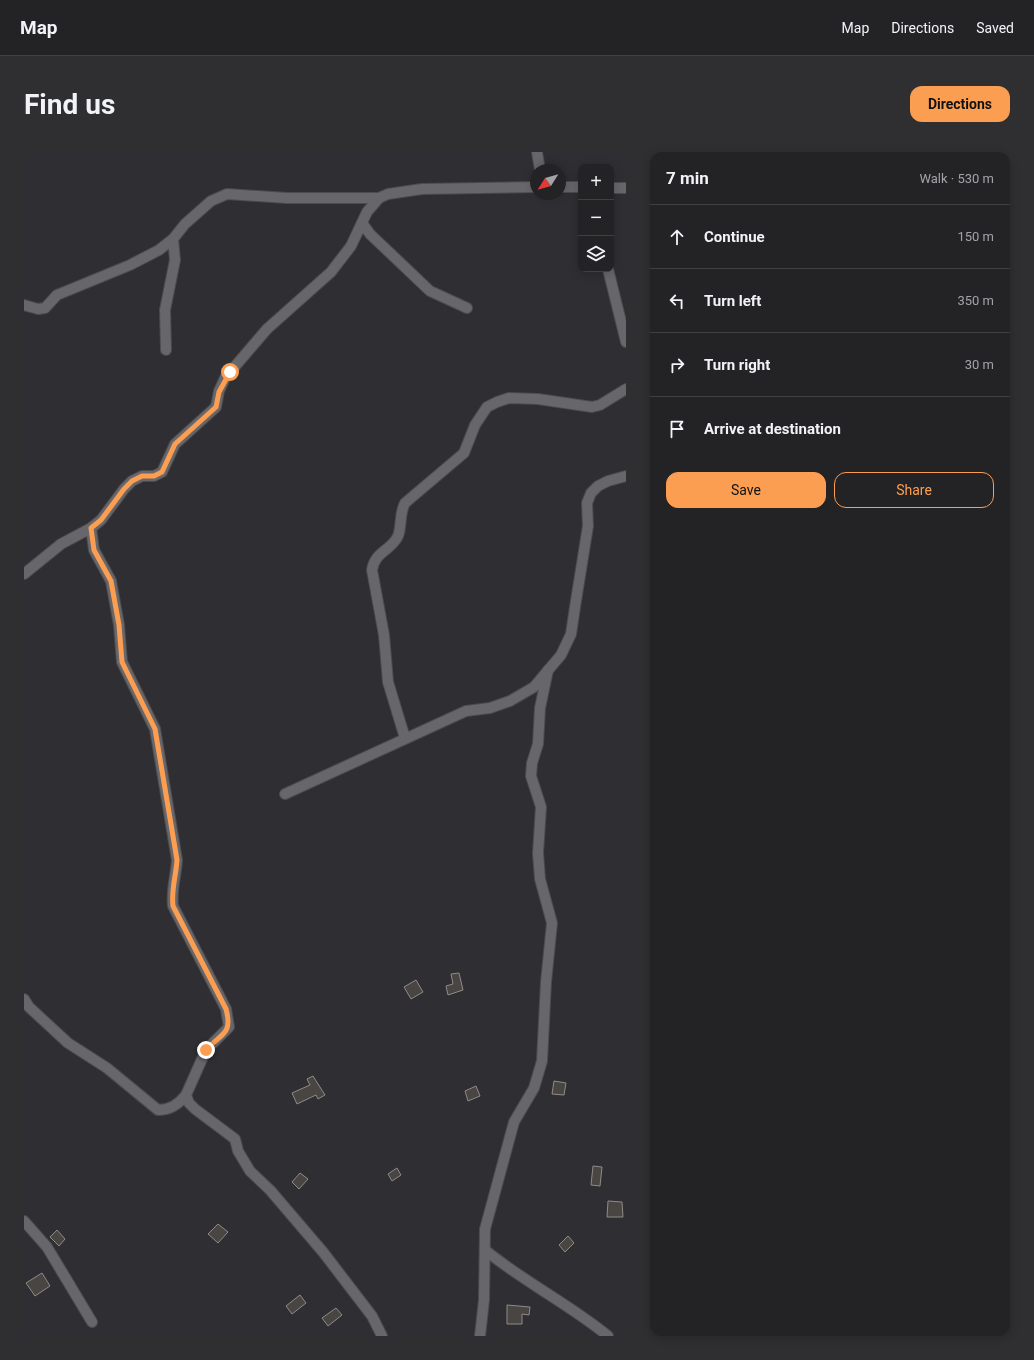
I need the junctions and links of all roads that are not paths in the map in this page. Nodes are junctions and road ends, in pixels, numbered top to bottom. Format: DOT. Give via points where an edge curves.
graph roads {
  1 [pos="537,152"];
  2 [pos="539,164"];
  3 [pos="566,186"];
  4 [pos="530,187"];
  5 [pos="578,187"];
  6 [pos="614,188"];
  7 [pos="626,188"];
  8 [pos="378,198"];
  9 [pos="362,223"];
  10 [pos="173,239"];
  11 [pos="609,272"];
  12 [pos="24,306"];
  13 [pos="467,308"];
  14 [pos="626,342"];
  15 [pos="166,350"];
  16 [pos="626,388"];
  17 [pos="626,476"];
  18 [pos="91,528"];
  19 [pos="24,574"];
  20 [pos="548,670"];
  21 [pos="405,738"];
  22 [pos="285,794"];
  23 [pos="24,999"];
  24 [pos="186,1095"];
  25 [pos="24,1221"];
  26 [pos="485,1250"];
  27 [pos="92,1322"];
  28 [pos="382,1336"];
  29 [pos="480,1336"];
  30 [pos="608,1336"];
  1 -- 2 [label="street"];
  3 -- 5 [label="street"];
  4 -- 8 [label="street" via="422,189"];
  6 -- 7 [label="street"];
  8 -- 9 [label="street"];
  8 -- 10 [label="street" via="287,198 227,194 211,201 185,224"];
  9 -- 13 [label="street" via="370,234 430,291"];
  9 -- 18 [label="street" via="351,246 331,272 267,329 225,378 216,407 175,444 162,472 132,481 101,520"];
  10 -- 12 [label="street" via="159,250 130,265 57,295 45,308"];
  10 -- 15 [label="street" via="175,260 165,310"];
  11 -- 14 [label="street"];
  16 -- 21 [label="street" via="600,405 592,407 538,399 509,398 487,407 475,425 464,453 405,503 401,510 398,536 378,555 373,562 372,570 384,634 388,682"];
  17 -- 20 [label="street" via="608,481 591,493 587,503 588,526 571,634 561,655"];
  18 -- 19 [label="street" via="61,544"];
  18 -- 24 [label="street" via="94,550 111,581 119,625 122,662 155,729 177,860 171,892 173,906 226,1009 229,1021 226,1031 206,1050"];
  20 -- 21 [label="street" via="534,687 510,701 490,708 466,711"];
  20 -- 26 [label="street" via="531,776 541,807 538,853 540,879 552,923 542,1061 534,1088 514,1122 485,1229"];
  21 -- 22 [label="street"];
  23 -- 24 [label="street" via="29,1007 68,1043 107,1068 158,1110 175,1106"];
  24 -- 28 [label="street" via="196,1109 235,1139 241,1158 250,1171 324,1252 372,1316"];
  25 -- 27 [label="street" via="47,1247"];
  26 -- 29 [label="street"];
  26 -- 30 [label="street"];
}
